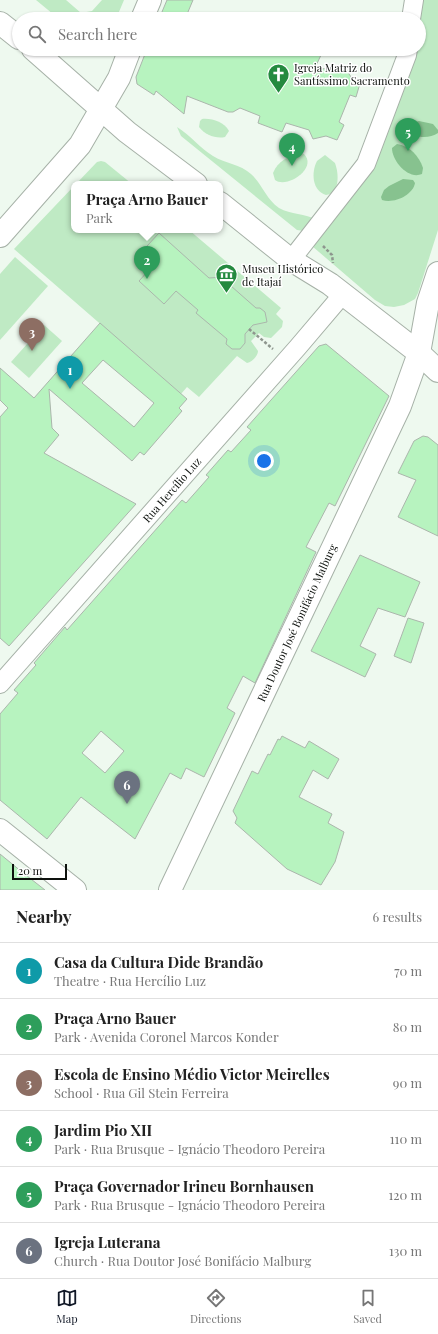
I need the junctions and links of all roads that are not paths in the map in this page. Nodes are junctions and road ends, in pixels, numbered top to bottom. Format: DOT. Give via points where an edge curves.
graph roads {
  1 [pos="150,0"];
  2 [pos="414,0"];
  3 [pos="145,12"];
  4 [pos="412,12"];
  5 [pos="0,23"];
  6 [pos="12,32"];
  7 [pos="41,56"];
  8 [pos="127,56"];
  9 [pos="407,56"];
  10 [pos="102,108"];
  11 [pos="192,181"];
  12 [pos="223,206"];
  13 [pos="0,236"];
  14 [pos="291,260"];
  15 [pos="438,273"];
  16 [pos="343,294"];
  17 [pos="418,353"];
  18 [pos="438,371"];
  19 [pos="0,684"];
  20 [pos="0,830"];
  21 [pos="75,890"];
  22 [pos="170,890"];
  1 -- 3 [label="main road"];
  2 -- 4 [label="street"];
  5 -- 6 [label="main road"];
  7 -- 10 [label="main road"];
  8 -- 10 [label="main road" via="119,78"];
  9 -- 14 [label="street" via="366,164"];
  10 -- 11 [label="main road" via="127,132"];
  10 -- 13 [label="main road" via="80,145"];
  12 -- 14 [label="main road"];
  14 -- 16 [label="main road"];
  15 -- 17 [label="main road, Rua Doutor José Bonifácio Malburg" via="428,303"];
  16 -- 17 [label="main road"];
  16 -- 19 [label="street, Rua Hercílio Luz"];
  17 -- 18 [label="main road"];
  17 -- 22 [label="main road, Rua Doutor José Bonifácio Malburg" via="400,406"];
  20 -- 21 [label="main road"];
}
